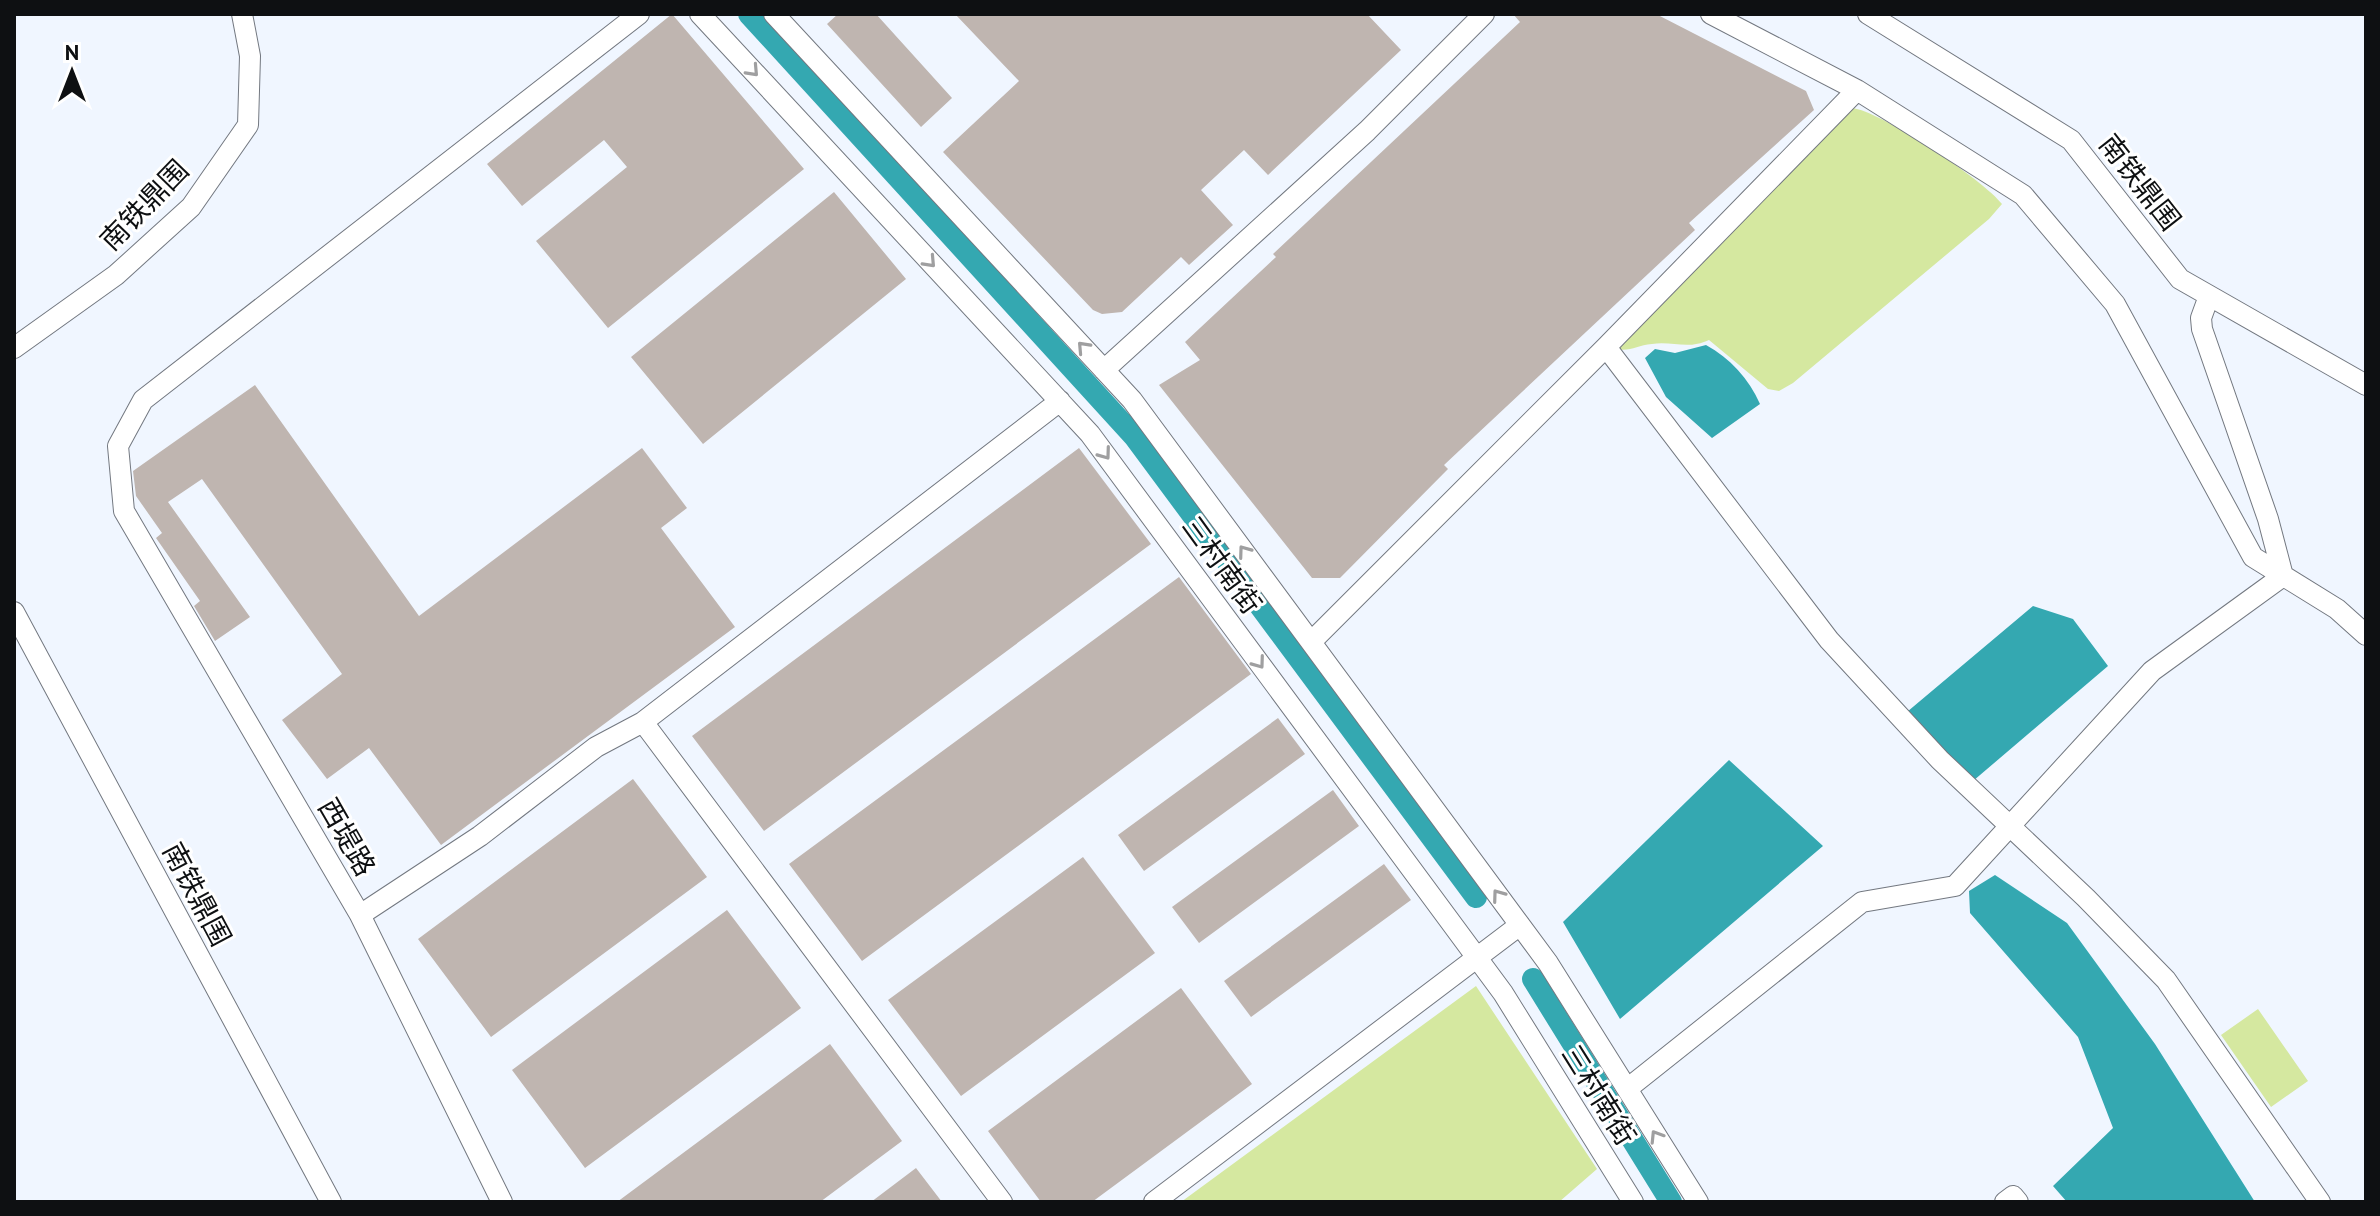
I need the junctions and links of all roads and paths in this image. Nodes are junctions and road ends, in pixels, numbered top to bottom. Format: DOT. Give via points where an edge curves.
graph roads {
  1 [pos="242,14"];
  2 [pos="639,14"];
  3 [pos="700,14"];
  4 [pos="774,14"];
  5 [pos="1484,14"];
  6 [pos="1711,14"];
  7 [pos="1868,14"];
  8 [pos="1857,90"];
  9 [pos="2209,296"];
  10 [pos="1606,347"];
  11 [pos="14,348"];
  12 [pos="1104,370"];
  13 [pos="2366,385"];
  14 [pos="1060,401"];
  15 [pos="2283,576"];
  16 [pos="14,612"];
  17 [pos="2366,635"];
  18 [pos="1311,642"];
  19 [pos="643,722"];
  20 [pos="2010,828"];
  21 [pos="360,915"];
  22 [pos="1520,925"];
  23 [pos="1476,957"];
  24 [pos="1627,1089"];
  25 [pos="331,1202"];
  26 [pos="502,1202"];
  27 [pos="1002,1202"];
  28 [pos="1154,1202"];
  29 [pos="1633,1202"];
  30 [pos="1698,1202"];
  31 [pos="2005,1202"];
  32 [pos="2018,1202"];
  33 [pos="2320,1202"];
  1 -- 11 [label="street, 南铁鼎围" via="250,56 248,125 191,207 116,275"];
  2 -- 21 [label="street, 西堤路" via="143,400 118,446 124,511"];
  3 -- 14 [label="street, 三村南街, one-way"];
  12 -- 4 [label="street, 三村南街, one-way"];
  5 -- 12 [label="street" via="1367,131"];
  6 -- 8 [label="street"];
  7 -- 9 [label="street, 南铁鼎围" via="2071,140 2180,279"];
  8 -- 10 [label="street"];
  8 -- 15 [label="street" via="2023,195 2115,304 2253,557"];
  9 -- 13 [label="street, 南铁鼎围"];
  9 -- 15 [label="street" via="2202,329"];
  10 -- 18 [label="street"];
  10 -- 20 [label="street" via="1829,640"];
  18 -- 12 [label="street, 三村南街, one-way" via="1132,400"];
  14 -- 19 [label="street"];
  14 -- 23 [label="street, 三村南街, one-way" via="1090,434"];
  15 -- 17 [label="street" via="2337,609"];
  15 -- 20 [label="street" via="2152,671"];
  16 -- 25 [label="street, 南铁鼎围"];
  22 -- 18 [label="street, 三村南街, one-way"];
  19 -- 21 [label="street" via="596,747 480,836"];
  19 -- 27 [label="street"];
  20 -- 24 [label="street" via="1955,886 1862,902"];
  20 -- 33 [label="street" via="2166,980"];
  21 -- 26 [label="street, 西堤路"];
  22 -- 23 [label="street"];
  22 -- 24 [label="street, 三村南街"];
  23 -- 28 [label="street"];
  23 -- 29 [label="street, 三村南街"];
  30 -- 24 [label="street, 三村南街, one-way"];
  31 -- 32 [label="street" via="2013,1196"];
}
